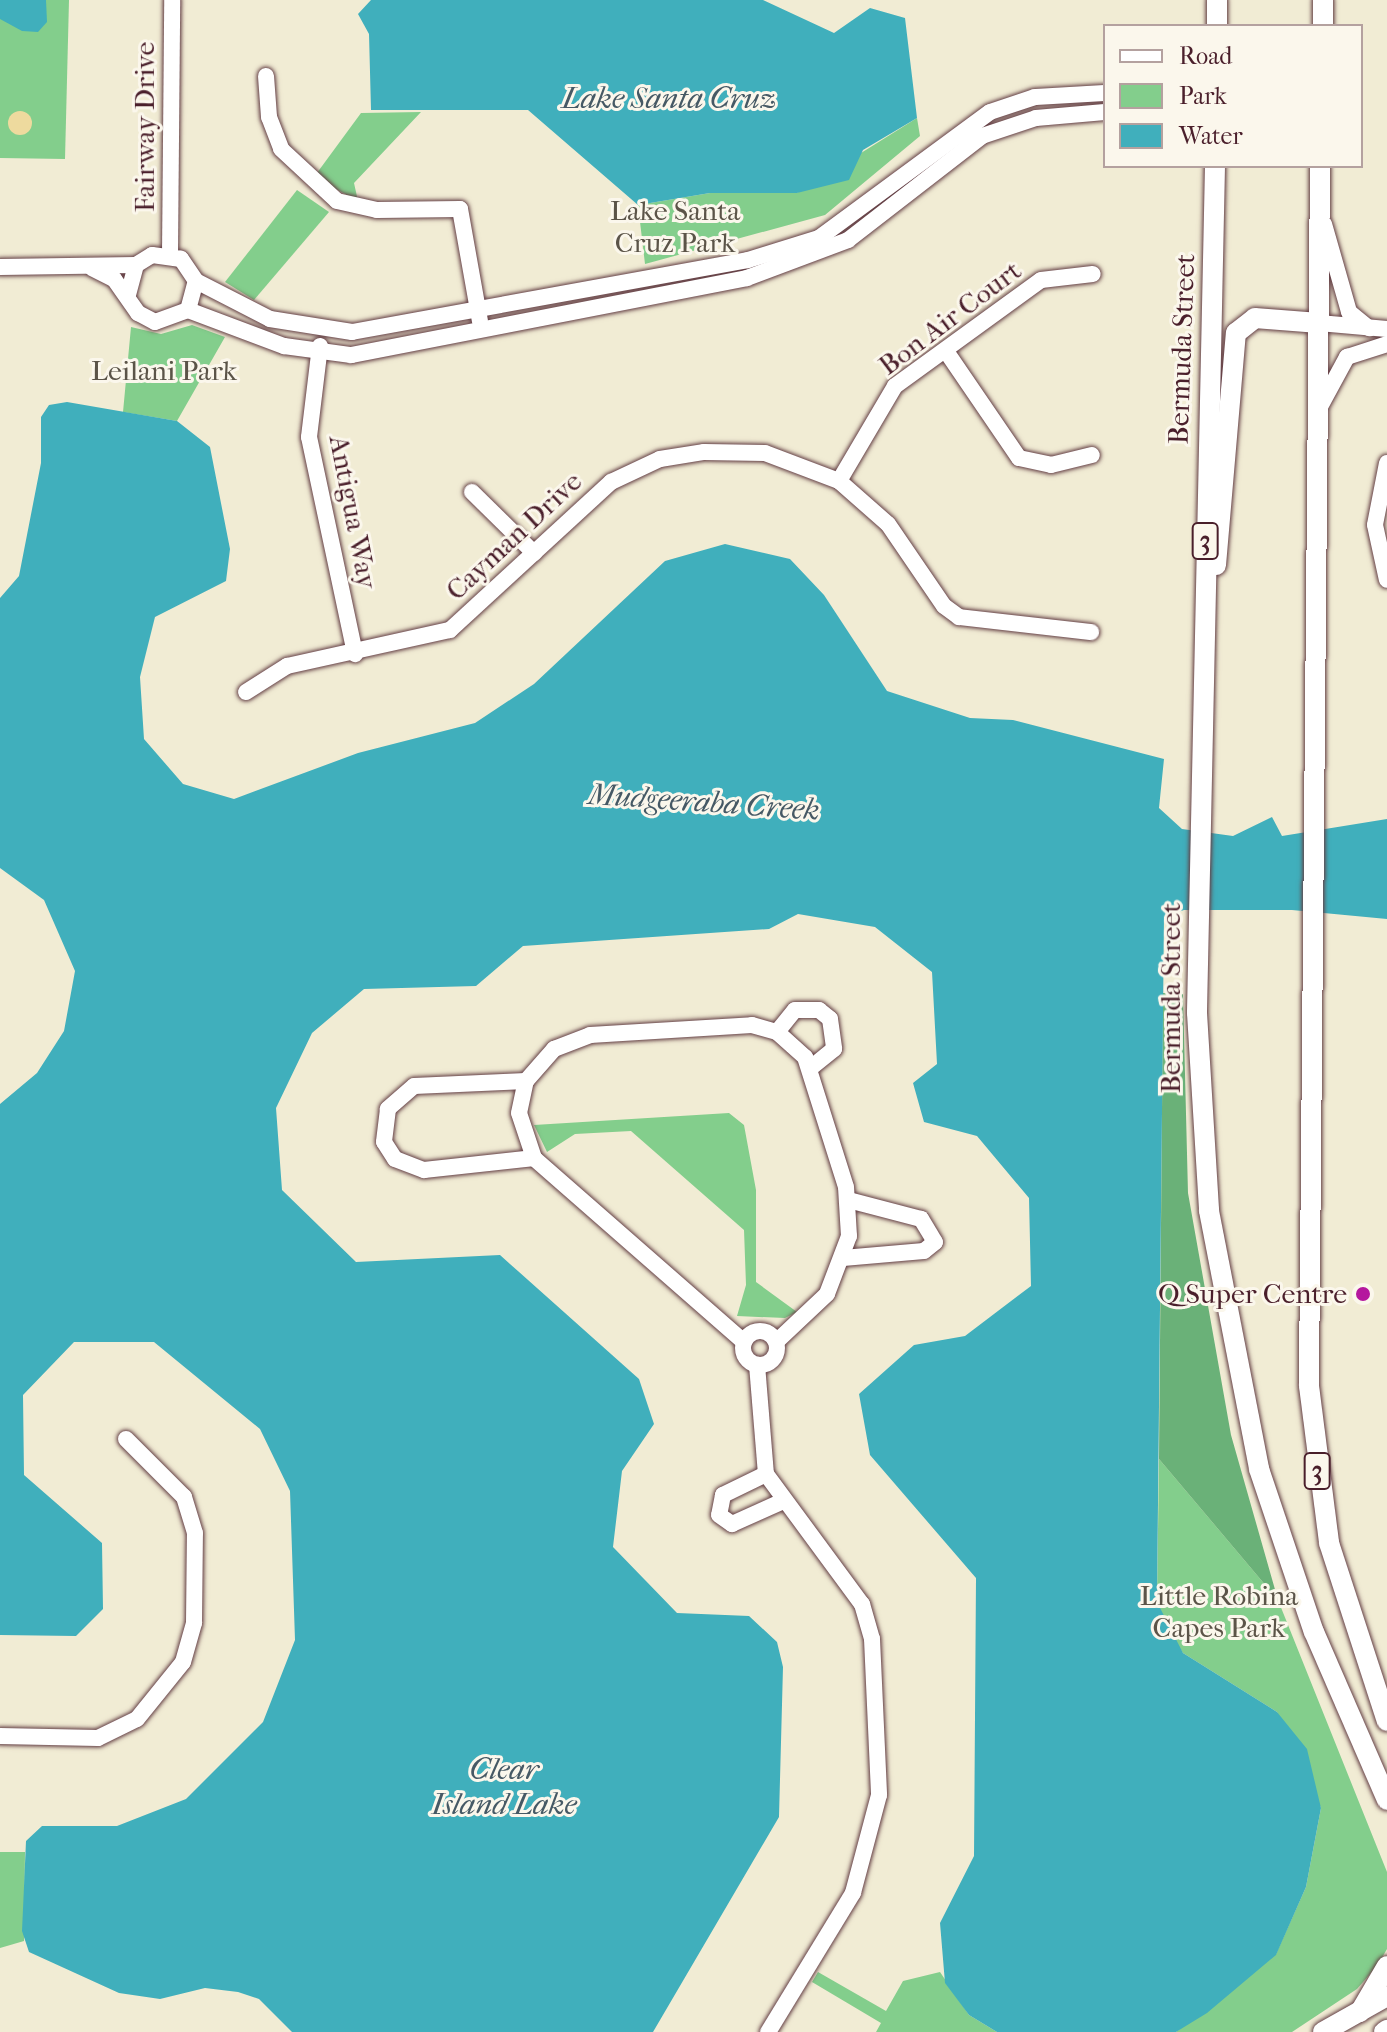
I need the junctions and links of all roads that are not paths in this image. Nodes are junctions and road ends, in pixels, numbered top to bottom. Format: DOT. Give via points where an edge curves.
graph roads {
  1 [pos="172,0"];
  2 [pos="1323,0"];
  3 [pos="1323,24"];
  4 [pos="266,76"];
  5 [pos="1102,94"];
  6 [pos="1013,103"];
  7 [pos="1103,112"];
  8 [pos="1018,122"];
  9 [pos="1206,168"];
  10 [pos="1215,168"];
  11 [pos="1320,168"];
  12 [pos="1214,198"];
  13 [pos="1320,211"];
  14 [pos="170,254"];
  15 [pos="136,265"];
  16 [pos="0,267"];
  17 [pos="92,268"];
  18 [pos="1093,274"];
  19 [pos="196,281"];
  20 [pos="128,295"];
  21 [pos="188,310"];
  22 [pos="478,313"];
  23 [pos="1319,323"];
  24 [pos="1369,328"];
  25 [pos="1387,329"];
  26 [pos="322,330"];
  27 [pos="482,332"];
  28 [pos="1387,344"];
  29 [pos="319,354"];
  30 [pos="948,354"];
  31 [pos="1318,414"];
  32 [pos="1092,455"];
  33 [pos="1387,463"];
  34 [pos="839,481"];
  35 [pos="472,492"];
  36 [pos="534,553"];
  37 [pos="1387,580"];
  38 [pos="1091,632"];
  39 [pos="355,654"];
  40 [pos="1201,675"];
  41 [pos="246,692"];
  42 [pos="777,1032"];
  43 [pos="812,1067"];
  44 [pos="526,1081"];
  45 [pos="534,1158"];
  46 [pos="848,1200"];
  47 [pos="843,1258"];
  48 [pos="744,1342"];
  49 [pos="776,1342"];
  50 [pos="757,1365"];
  51 [pos="126,1439"];
  52 [pos="766,1474"];
  53 [pos="781,1502"];
  54 [pos="1387,1721"];
  55 [pos="0,1736"];
  56 [pos="1387,1800"];
  57 [pos="1387,1966"];
  58 [pos="1387,1996"];
  59 [pos="1360,2012"];
  60 [pos="768,2032"];
  61 [pos="1323,2032"];
  1 -- 14 [label="street, Fairway Drive"];
  2 -- 3 [label="main road"];
  4 -- 22 [label="street" via="281,149 337,201 377,210 460,209"];
  5 -- 6 [label="street"];
  6 -- 8 [label="street"];
  6 -- 22 [label="street" via="972,122 840,225 802,245"];
  7 -- 8 [label="street"];
  8 -- 27 [label="street" via="964,146 848,240 802,263"];
  9 -- 12 [label="street"];
  10 -- 12 [label="main road, Bermuda Street / 3"];
  11 -- 13 [label="main road, 3"];
  12 -- 40 [label="main road, Bermuda Street / 3"];
  13 -- 23 [label="main road, 3"];
  13 -- 24 [label="street" via="1346,306"];
  14 -- 15 [label="street"];
  14 -- 19 [label="street"];
  15 -- 17 [label="street"];
  15 -- 20 [label="street"];
  16 -- 17 [label="street"];
  17 -- 20 [label="street"];
  18 -- 30 [label="street, Bon Air Court" via="1041,280"];
  19 -- 21 [label="street"];
  19 -- 26 [label="street" via="270,319"];
  20 -- 21 [label="street" via="138,313 155,322"];
  21 -- 29 [label="street"];
  22 -- 26 [label="street" via="385,329"];
  22 -- 27 [label="street"];
  23 -- 24 [label="street"];
  23 -- 31 [label="main road, 3"];
  23 -- 40 [label="main road" via="1255,318 1236,333"];
  24 -- 25 [label="street"];
  26 -- 29 [label="street, Antigua Way"];
  27 -- 29 [label="street" via="386,353"];
  28 -- 31 [label="street" via="1347,357"];
  29 -- 39 [label="street, Antigua Way" via="309,437"];
  30 -- 32 [label="street" via="1019,458 1051,465"];
  30 -- 34 [label="street, Bon Air Court" via="895,386"];
  31 -- 54 [label="main road, 3" via="1310,927 1312,1432 1338,1576"];
  33 -- 37 [label="street" via="1375,525"];
  34 -- 36 [label="street, Cayman Drive" via="765,453 660,459 611,482"];
  34 -- 38 [label="street, Cayman Drive" via="888,524 944,606 959,617"];
  35 -- 36 [label="street"];
  36 -- 39 [label="street, Cayman Drive" via="450,630"];
  39 -- 41 [label="street, Cayman Drive" via="287,666"];
  40 -- 56 [label="main road, Bermuda Street / 3" via="1200,1114 1237,1380 1290,1566"];
  42 -- 43 [label="street"];
  42 -- 43 [label="street" via="795,1010 819,1010 830,1019 834,1049"];
  42 -- 44 [label="street" via="752,1025 590,1035 554,1049"];
  43 -- 46 [label="street"];
  44 -- 45 [label="street" via="519,1113"];
  44 -- 45 [label="street" via="414,1086 388,1109 384,1142 395,1159 424,1170"];
  45 -- 48 [label="street"];
  46 -- 47 [label="street"];
  46 -- 47 [label="street" via="921,1219 935,1242 924,1251"];
  47 -- 49 [label="street" via="827,1294"];
  48 -- 49 [label="street" via="761,1332"];
  48 -- 50 [label="street" via="745,1356"];
  49 -- 50 [label="street" via="774,1357"];
  50 -- 52 [label="street"];
  51 -- 55 [label="street" via="184,1497 195,1533 194,1623 183,1662 137,1719 98,1738"];
  52 -- 53 [label="street"];
  52 -- 53 [label="street" via="723,1495 719,1515 732,1524"];
  53 -- 60 [label="street" via="862,1604 872,1639 879,1795 853,1893"];
  57 -- 59 [label="main road"];
  58 -- 59 [label="main road"];
  59 -- 61 [label="main road"];
}
